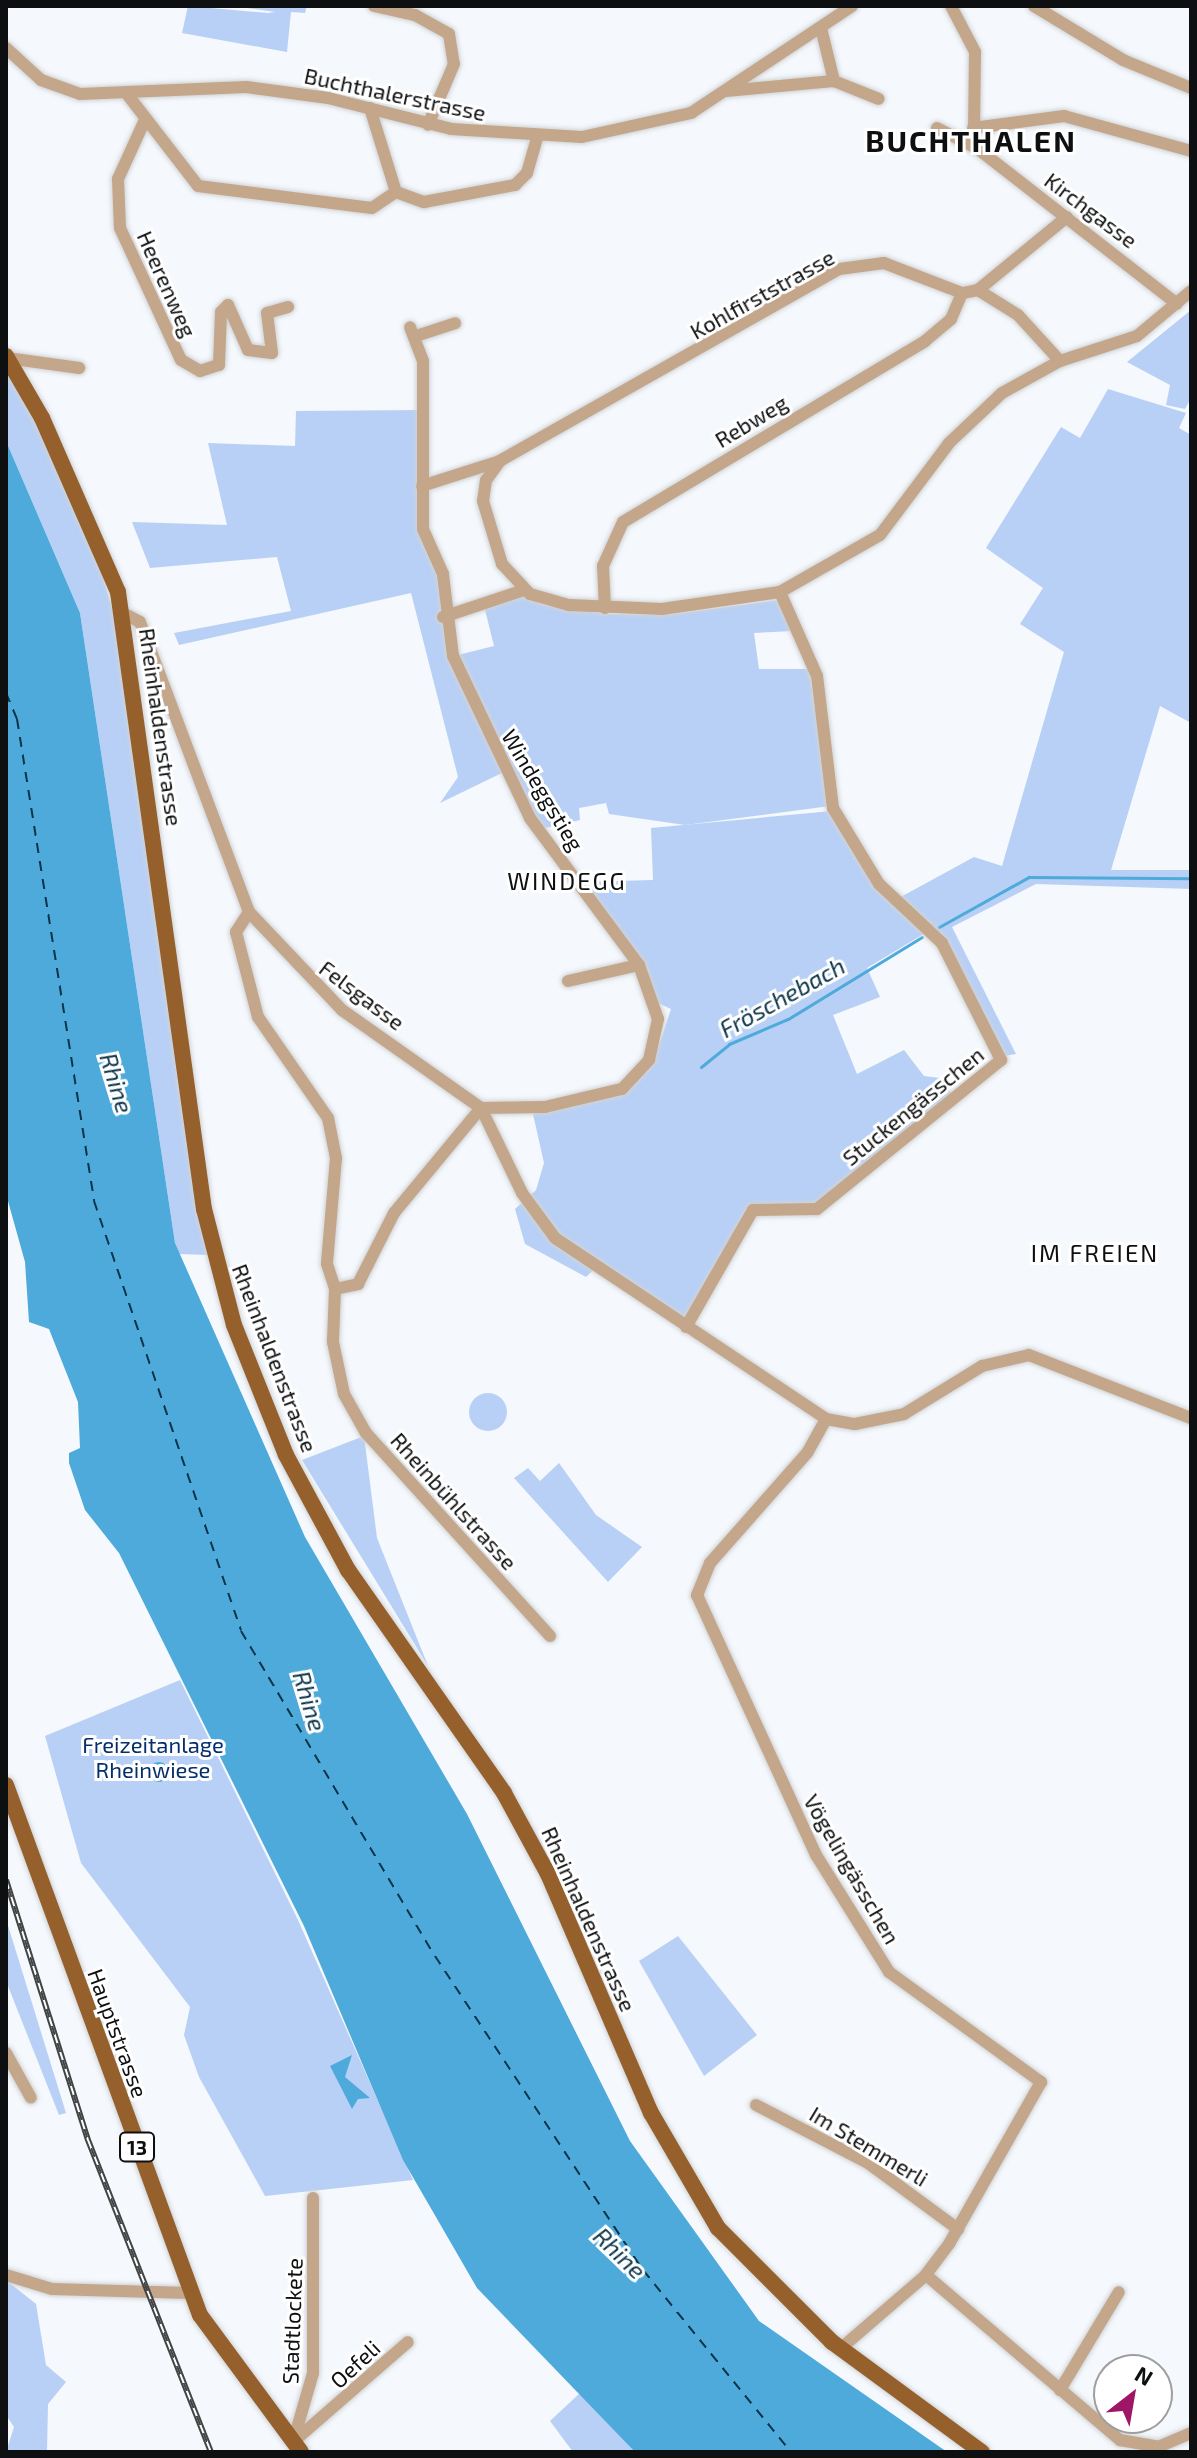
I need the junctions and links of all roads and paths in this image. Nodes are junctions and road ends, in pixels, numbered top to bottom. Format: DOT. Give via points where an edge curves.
graph roads {
  1 [pos="374,6"];
  2 [pos="951,6"];
  3 [pos="1034,6"];
  4 [pos="848,7"];
  5 [pos="821,28"];
  6 [pos="6,48"];
  7 [pos="834,81"];
  8 [pos="1191,88"];
  9 [pos="726,91"];
  10 [pos="127,94"];
  11 [pos="879,99"];
  12 [pos="370,108"];
  13 [pos="144,122"];
  14 [pos="428,125"];
  15 [pos="937,128"];
  16 [pos="973,128"];
  17 [pos="537,138"];
  18 [pos="978,149"];
  19 [pos="1191,151"];
  20 [pos="396,192"];
  21 [pos="1067,217"];
  22 [pos="978,290"];
  23 [pos="962,293"];
  24 [pos="1186,298"];
  25 [pos="288,307"];
  26 [pos="455,323"];
  27 [pos="6,357"];
  28 [pos="1060,361"];
  29 [pos="79,368"];
  30 [pos="500,461"];
  31 [pos="422,486"];
  32 [pos="524,590"];
  33 [pos="780,592"];
  34 [pos="605,608"];
  35 [pos="123,613"];
  36 [pos="443,617"];
  37 [pos="249,912"];
  38 [pos="639,965"];
  39 [pos="568,981"];
  40 [pos="481,1108"];
  41 [pos="335,1289"];
  42 [pos="686,1327"];
  43 [pos="1191,1418"];
  44 [pos="826,1419"];
  45 [pos="550,1636"];
  46 [pos="6,1785"];
  47 [pos="6,2053"];
  48 [pos="31,2098"];
  49 [pos="756,2105"];
  50 [pos="313,2198"];
  51 [pos="958,2229"];
  52 [pos="6,2275"];
  53 [pos="926,2275"];
  54 [pos="1119,2292"];
  55 [pos="190,2293"];
  56 [pos="408,2342"];
  57 [pos="836,2346"];
  58 [pos="1060,2390"];
  59 [pos="1191,2433"];
  60 [pos="297,2447"];
  61 [pos="1146,2450"];
  62 [pos="982,2452"];
  1 -- 14 [label="street" via="415,15 449,34 454,64"];
  2 -- 16 [label="street" via="975,52"];
  3 -- 8 [label="street" via="1123,60"];
  4 -- 5 [label="street, Buchthalerstrasse"];
  5 -- 7 [label="street"];
  5 -- 9 [label="street, Buchthalerstrasse"];
  6 -- 10 [label="street, Buchthalerstrasse" via="61,89"];
  7 -- 9 [label="street"];
  7 -- 11 [label="street"];
  9 -- 17 [label="street, Buchthalerstrasse" via="691,113 646,127"];
  10 -- 12 [label="street, Buchthalerstrasse" via="246,87"];
  10 -- 13 [label="street"];
  12 -- 14 [label="street, Buchthalerstrasse"];
  12 -- 20 [label="street"];
  13 -- 20 [label="street" via="198,186 372,208"];
  13 -- 25 [label="street, Heerenweg" via="116,199 120,228 181,360 200,371 219,365 221,312 228,305 248,350 272,353 267,313"];
  14 -- 17 [label="street, Buchthalerstrasse"];
  15 -- 18 [label="street, Kirchgasse"];
  16 -- 18 [label="street"];
  16 -- 19 [label="street" via="1023,127 1064,116"];
  17 -- 20 [label="street" via="527,173 515,185 424,202"];
  18 -- 21 [label="street, Kirchgasse"];
  21 -- 22 [label="street"];
  21 -- 24 [label="street, Kirchgasse"];
  22 -- 23 [label="street"];
  22 -- 28 [label="street" via="1018,315"];
  23 -- 30 [label="street, Kohlfirststrasse" via="884,263 839,269"];
  23 -- 34 [label="street, Rebweg" via="951,319 925,341 623,522 603,566"];
  24 -- 28 [label="street" via="1131,339"];
  26 -- 31 [label="street, Windeggstieg" via="414,331"];
  27 -- 29 [label="street"];
  27 -- 35 [label="main road, Rheinhaldenstrasse" via="78,493"];
  28 -- 33 [label="street" via="1002,393 949,443 880,535"];
  30 -- 31 [label="street"];
  30 -- 32 [label="street, Kohlfirststrasse" via="486,480 483,501 502,564"];
  31 -- 36 [label="street, Windeggstieg" via="423,529 443,574"];
  32 -- 34 [label="street"];
  32 -- 36 [label="street"];
  33 -- 34 [label="street" via="662,609"];
  33 -- 42 [label="street, Stuckengässchen" via="817,676 833,808 879,884 942,943 1001,1060 817,1209 753,1210"];
  35 -- 37 [label="street, Felsgasse" via="140,622"];
  35 -- 57 [label="main road, Rheinhaldenstrasse" via="204,1209 262,1398 348,1570 470,1741 533,1844 678,2167 752,2268"];
  36 -- 38 [label="street, Windeggstieg" via="461,681 519,798"];
  37 -- 40 [label="street, Felsgasse" via="342,1010"];
  37 -- 41 [label="street, Rheinbühlstrasse" via="236,932 258,1017 328,1118 336,1158 327,1264"];
  38 -- 39 [label="street"];
  38 -- 40 [label="street, Windeggstieg" via="658,1019 649,1060 634,1079 622,1089 545,1107"];
  40 -- 41 [label="street" via="394,1213 358,1284"];
  40 -- 42 [label="street, Felsgasse" via="522,1193 555,1238"];
  41 -- 45 [label="street, Rheinbühlstrasse" via="333,1342 344,1394 366,1433"];
  42 -- 44 [label="street, Felsgasse"];
  43 -- 44 [label="street" via="1019,1355 982,1366 904,1414 855,1424"];
  44 -- 51 [label="street, Vögelingässchen" via="807,1453 710,1563 697,1595 816,1855 889,1972 1041,2082"];
  46 -- 55 [label="main road, Hauptstrasse / 13"];
  47 -- 48 [label="street"];
  49 -- 51 [label="street, Im Stemmerli" via="868,2163"];
  50 -- 60 [label="street, Stadtlockete" via="313,2373"];
  51 -- 53 [label="street, Vögelingässchen"];
  52 -- 55 [label="street" via="52,2289"];
  53 -- 57 [label="street, Vögelingässchen"];
  53 -- 58 [label="street"];
  54 -- 58 [label="street"];
  55 -- 60 [label="main road, Hauptstrasse / 13" via="213,2340"];
  56 -- 60 [label="street, Oefeli"];
  57 -- 62 [label="main road, Rheinhaldenstrasse"];
  58 -- 61 [label="street" via="1120,2440"];
  59 -- 61 [label="street"];
}
